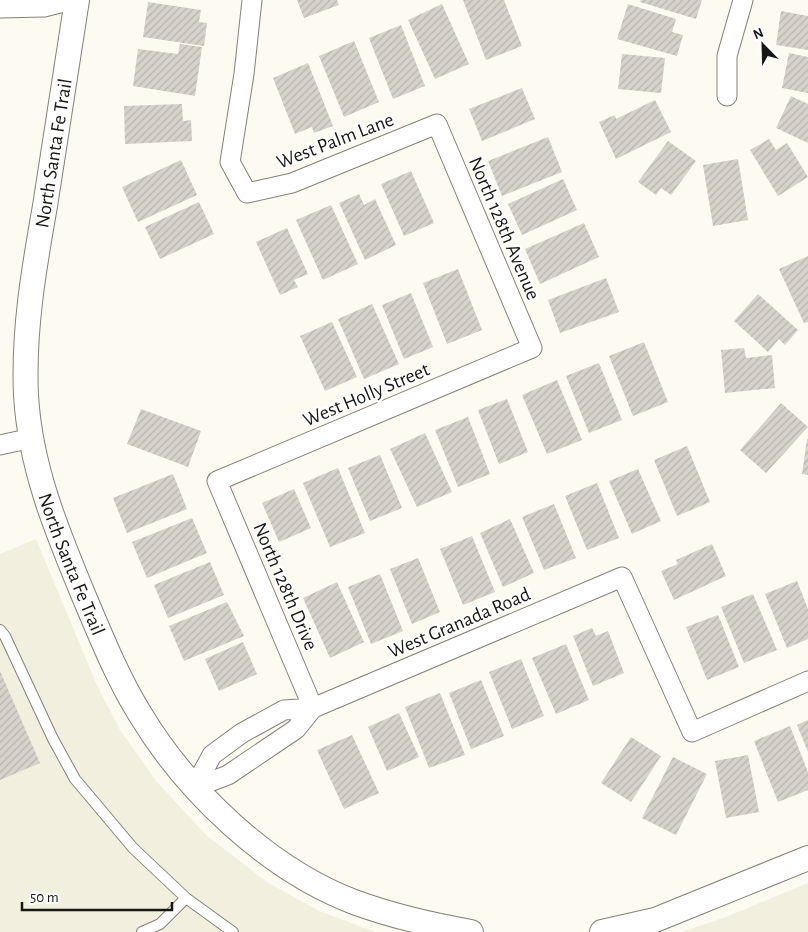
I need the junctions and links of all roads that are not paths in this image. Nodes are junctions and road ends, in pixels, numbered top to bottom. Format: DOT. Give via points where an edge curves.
graph roads {
  1 [pos="72,0"];
  2 [pos="77,0"];
  3 [pos="252,0"];
  4 [pos="743,0"];
  5 [pos="0,8"];
  6 [pos="727,96"];
  7 [pos="437,124"];
  8 [pos="532,348"];
  9 [pos="32,438"];
  10 [pos="0,445"];
  11 [pos="217,481"];
  12 [pos="0,630"];
  13 [pos="808,681"];
  14 [pos="313,708"];
  15 [pos="194,788"];
  16 [pos="808,858"];
  17 [pos="186,898"];
  18 [pos="142,932"];
  19 [pos="233,932"];
  20 [pos="471,932"];
  21 [pos="602,932"];
  1 -- 5 [label="street" via="44,7"];
  2 -- 9 [label="street, North Santa Fe Trail" via="28,325 26,397"];
  3 -- 7 [label="street, West Palm Lane" via="230,162 247,193 292,183"];
  4 -- 6 [label="street" via="727,56"];
  7 -- 8 [label="street, North 128th Avenue"];
  8 -- 11 [label="street, West Holly Street"];
  9 -- 10 [label="street"];
  9 -- 15 [label="street, North Santa Fe Trail" via="36,466 63,544 123,684 156,739"];
  11 -- 14 [label="street, North 128th Drive"];
  12 -- 17 [label="lane" via="52,740 75,779 134,848"];
  13 -- 14 [label="street, West Granada Road" via="692,732 622,577"];
  14 -- 15 [label="street, West Granada Road" via="296,729 228,775"];
  14 -- 15 [label="street, West Granada Road" via="284,710 242,733 212,755"];
  15 -- 20 [label="street, North Santa Fe Trail" via="239,830 301,875 388,914"];
  16 -- 21 [label="street" via="655,920"];
  17 -- 18 [label="lane" via="160,924"];
  17 -- 19 [label="lane"];
}
